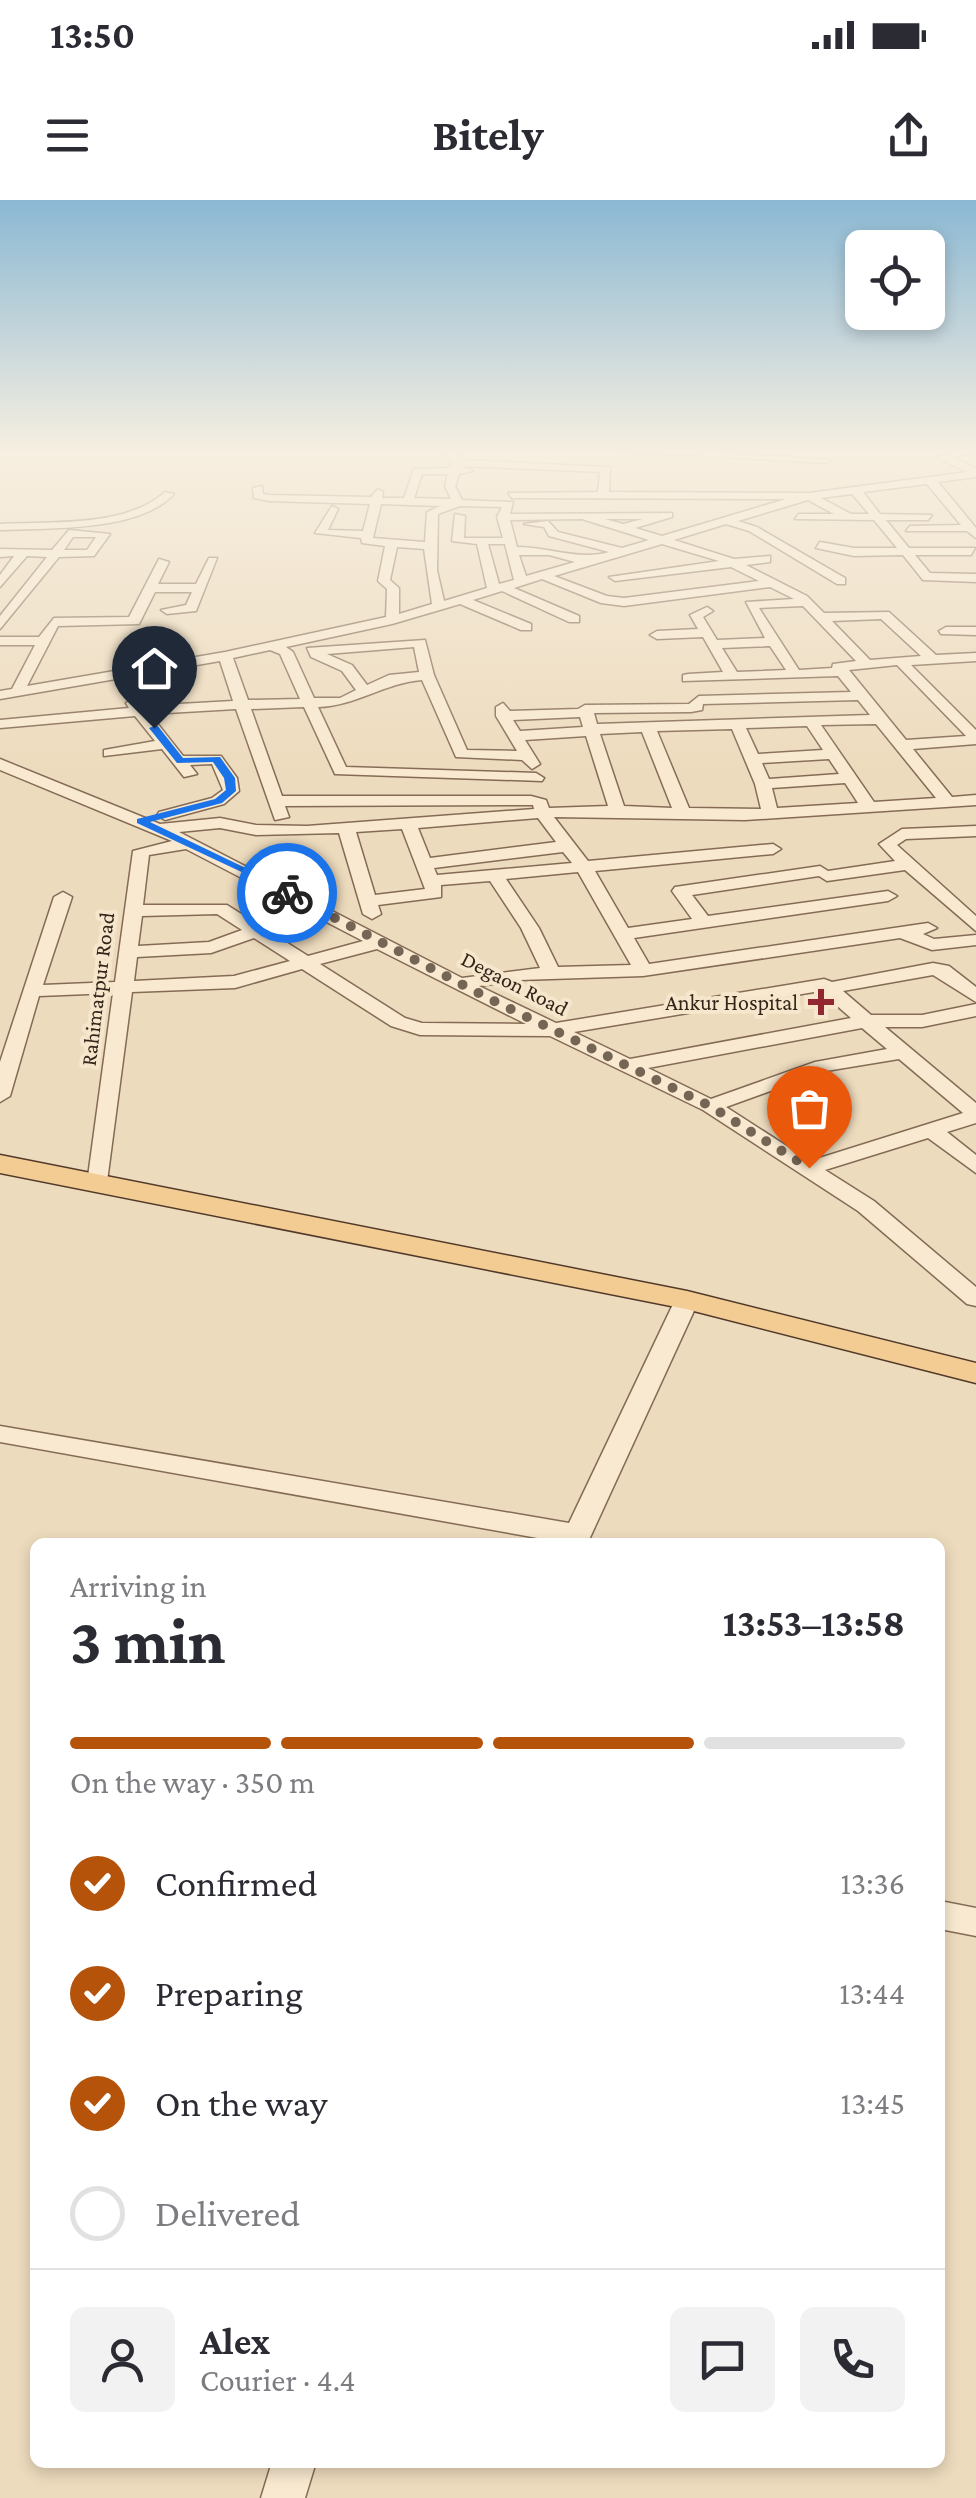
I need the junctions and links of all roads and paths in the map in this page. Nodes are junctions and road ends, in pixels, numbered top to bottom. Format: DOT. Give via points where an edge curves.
graph roads {
  1 [pos="20,557"];
  2 [pos="53,557"];
  3 [pos="389,557"];
  4 [pos="428,557"];
  5 [pos="488,557"];
  6 [pos="513,557"];
  7 [pos="570,557"];
  8 [pos="603,557"];
  9 [pos="632,557"];
  10 [pos="713,557"];
  11 [pos="799,557"];
  12 [pos="829,557"];
  13 [pos="866,557"];
  14 [pos="912,557"];
  15 [pos="766,559"];
  16 [pos="213,561"];
  17 [pos="163,562"];
  18 [pos="589,562"];
  19 [pos="732,564"];
  20 [pos="918,565"];
  21 [pos="666,570"];
  22 [pos="544,576"];
  23 [pos="752,576"];
  24 [pos="615,577"];
  25 [pos="976,578"];
  26 [pos="521,582"];
  27 [pos="693,583"];
  28 [pos="0,584"];
  29 [pos="768,584"];
  30 [pos="34,586"];
  31 [pos="640,587"];
  32 [pos="151,588"];
  33 [pos="200,588"];
  34 [pos="500,589"];
  35 [pos="708,593"];
  36 [pos="464,602"];
  37 [pos="809,603"];
  38 [pos="440,608"];
  39 [pos="168,610"];
  40 [pos="707,611"];
  41 [pos="976,615"];
  42 [pos="822,616"];
  43 [pos="574,619"];
  44 [pos="392,620"];
  45 [pos="0,626"];
  46 [pos="526,626"];
  47 [pos="976,631"];
  48 [pos="657,635"];
  49 [pos="42,641"];
  50 [pos="712,641"];
  51 [pos="0,642"];
  52 [pos="774,642"];
  53 [pos="672,648"];
  54 [pos="279,649"];
  55 [pos="313,651"];
  56 [pos="225,656"];
  57 [pos="932,658"];
  58 [pos="900,660"];
  59 [pos="724,661"];
  60 [pos="972,661"];
  61 [pos="864,662"];
  62 [pos="676,663"];
  63 [pos="843,672"];
  64 [pos="796,674"];
  65 [pos="427,675"];
  66 [pos="110,677"];
  67 [pos="733,677"];
  68 [pos="688,678"];
  69 [pos="18,692"];
  70 [pos="365,692"];
  71 [pos="0,695"];
  72 [pos="862,696"];
  73 [pos="70,704"];
  74 [pos="307,704"];
  75 [pos="246,705"];
  76 [pos="140,711"];
  77 [pos="584,713"];
  78 [pos="83,718"];
  79 [pos="881,719"];
  80 [pos="811,722"];
  81 [pos="0,724"];
  82 [pos="737,724"];
  83 [pos="648,728"];
  84 [pos="594,730"];
  85 [pos="513,736"];
  86 [pos="976,739"];
  87 [pos="167,744"];
  88 [pos="902,745"];
  89 [pos="109,753"];
  90 [pos="834,754"];
  91 [pos="528,756"];
  92 [pos="753,758"];
  93 [pos="0,764"];
  94 [pos="340,771"];
  95 [pos="536,778"];
  96 [pos="852,778"];
  97 [pos="763,784"];
  98 [pos="354,800"];
  99 [pos="976,800"];
  100 [pos="276,801"];
  101 [pos="948,802"];
  102 [pos="541,808"];
  103 [pos="870,808"];
  104 [pos="617,810"];
  105 [pos="770,814"];
  106 [pos="492,820"];
  107 [pos="141,821"];
  108 [pos="409,825"];
  109 [pos="370,827"];
  110 [pos="346,828"];
  111 [pos="160,829"];
  112 [pos="701,830"];
  113 [pos="286,831"];
  114 [pos="976,832"];
  115 [pos="192,844"];
  116 [pos="567,846"];
  117 [pos="773,849"];
  118 [pos="512,852"];
  119 [pos="909,864"];
  120 [pos="585,869"];
  121 [pos="817,869"];
  122 [pos="429,873"];
  123 [pos="495,876"];
  124 [pos="888,896"];
  125 [pos="63,897"];
  126 [pos="368,901"];
  127 [pos="854,901"];
  128 [pos="132,911"];
  129 [pos="704,923"];
  130 [pos="976,926"];
  131 [pos="928,928"];
  132 [pos="354,930"];
  133 [pos="258,931"];
  134 [pos="902,932"];
  135 [pos="623,934"];
  136 [pos="976,940"];
  137 [pos="380,942"];
  138 [pos="128,952"];
  139 [pos="310,962"];
  140 [pos="643,970"];
  141 [pos="552,973"];
  142 [pos="459,984"];
  143 [pos="124,988"];
  144 [pos="831,988"];
  145 [pos="31,991"];
  146 [pos="976,996"];
  147 [pos="976,1010"];
  148 [pos="866,1020"];
  149 [pos="552,1030"];
  150 [pos="905,1052"];
  151 [pos="626,1066"];
  152 [pos="0,1096"];
  153 [pos="710,1106"];
  154 [pos="976,1115"];
  155 [pos="930,1130"];
  156 [pos="0,1164"];
  157 [pos="976,1166"];
  158 [pos="809,1168"];
  159 [pos="98,1184"];
  160 [pos="965,1276"];
  161 [pos="976,1299"];
  162 [pos="687,1300"];
  163 [pos="976,1373"];
  164 [pos="0,1434"];
  165 [pos="575,1538"];
  166 [pos="945,1916"];
  167 [pos="976,1922"];
  168 [pos="292,2468"];
  169 [pos="284,2498"];
  1 -- 28 [label="street"];
  2 -- 30 [label="street"];
  3 -- 44 [label="street" via="384,580 394,588"];
  4 -- 38 [label="street"];
  5 -- 34 [label="street"];
  6 -- 26 [label="street"];
  7 -- 18 [label="street"];
  8 -- 18 [label="street"];
  9 -- 21 [label="street"];
  10 -- 19 [label="street"];
  11 -- 12 [label="street" via="837,579 841,572"];
  13 -- 20 [label="street" via="874,565"];
  14 -- 20 [label="street"];
  15 -- 19 [label="street"];
  16 -- 33 [label="street"];
  17 -- 32 [label="street"];
  18 -- 22 [label="street"];
  19 -- 21 [label="street"];
  19 -- 23 [label="street"];
  20 -- 25 [label="street" via="930,579"];
  21 -- 24 [label="street"];
  21 -- 27 [label="street"];
  22 -- 26 [label="street"];
  22 -- 35 [label="street" via="614,602"];
  23 -- 27 [label="street"];
  23 -- 29 [label="street"];
  26 -- 34 [label="street"];
  27 -- 31 [label="street"];
  27 -- 35 [label="street"];
  28 -- 30 [label="street"];
  29 -- 35 [label="street"];
  29 -- 37 [label="street"];
  30 -- 45 [label="street"];
  32 -- 33 [label="street"];
  32 -- 49 [label="street" via="134,620 57,620"];
  33 -- 39 [label="street" via="191,608"];
  34 -- 36 [label="street"];
  34 -- 43 [label="street"];
  36 -- 38 [label="street"];
  36 -- 46 [label="street"];
  37 -- 42 [label="street"];
  37 -- 52 [label="street" via="750,606"];
  38 -- 44 [label="street"];
  40 -- 50 [label="street" via="696,615"];
  41 -- 47 [label="street" via="947,624"];
  42 -- 57 [label="street" via="884,615"];
  42 -- 61 [label="street"];
  44 -- 54 [label="street"];
  48 -- 50 [label="street"];
  49 -- 51 [label="street"];
  49 -- 69 [label="street"];
  50 -- 52 [label="street"];
  50 -- 53 [label="street"];
  50 -- 59 [label="street"];
  52 -- 64 [label="street"];
  54 -- 55 [label="street"];
  54 -- 56 [label="street"];
  54 -- 74 [label="street"];
  55 -- 65 [label="street" via="420,643"];
  55 -- 70 [label="street" via="347,668"];
  56 -- 66 [label="street"];
  56 -- 75 [label="street"];
  57 -- 58 [label="street"];
  57 -- 60 [label="street"];
  58 -- 61 [label="street"];
  58 -- 86 [label="street"];
  59 -- 62 [label="street"];
  59 -- 67 [label="street"];
  61 -- 63 [label="street" via="840,664"];
  63 -- 64 [label="street"];
  63 -- 72 [label="street"];
  64 -- 67 [label="street"];
  65 -- 70 [label="street" via="394,678"];
  65 -- 91 [label="street" via="461,754"];
  66 -- 69 [label="street"];
  66 -- 76 [label="street"];
  67 -- 68 [label="street"];
  69 -- 71 [label="street"];
  70 -- 74 [label="street" via="343,702"];
  72 -- 77 [label="street" via="699,700 696,708"];
  72 -- 79 [label="street"];
  73 -- 78 [label="street"];
  74 -- 75 [label="street"];
  74 -- 94 [label="street"];
  75 -- 76 [label="street"];
  75 -- 100 [label="street"];
  76 -- 78 [label="street"];
  76 -- 87 [label="street"];
  77 -- 84 [label="street"];
  77 -- 85 [label="street" via="503,712"];
  78 -- 81 [label="street"];
  79 -- 80 [label="street"];
  79 -- 88 [label="street"];
  80 -- 82 [label="street"];
  80 -- 90 [label="street"];
  82 -- 83 [label="street"];
  82 -- 92 [label="street"];
  83 -- 84 [label="street"];
  83 -- 112 [label="street"];
  84 -- 85 [label="street"];
  84 -- 104 [label="street"];
  85 -- 91 [label="street"];
  86 -- 88 [label="street"];
  87 -- 89 [label="street"];
  87 -- 107 [label="street" via="185,767 216,759 231,791 218,801"];
  88 -- 101 [label="street"];
  90 -- 92 [label="street"];
  90 -- 96 [label="street"];
  91 -- 95 [label="street"];
  92 -- 97 [label="street"];
  93 -- 107 [label="street, Degaon Road"];
  94 -- 95 [label="street"];
  94 -- 98 [label="street"];
  95 -- 102 [label="street"];
  96 -- 97 [label="street"];
  96 -- 103 [label="street"];
  97 -- 105 [label="street"];
  98 -- 100 [label="street"];
  98 -- 102 [label="street"];
  98 -- 109 [label="street"];
  99 -- 101 [label="street"];
  100 -- 113 [label="street"];
  101 -- 103 [label="street"];
  102 -- 104 [label="street"];
  102 -- 106 [label="street"];
  102 -- 116 [label="street"];
  103 -- 105 [label="street"];
  104 -- 112 [label="street"];
  105 -- 112 [label="street"];
  106 -- 108 [label="street"];
  106 -- 118 [label="street"];
  107 -- 111 [label="street, Degaon Road"];
  108 -- 109 [label="street"];
  108 -- 122 [label="street"];
  109 -- 110 [label="street"];
  110 -- 113 [label="street"];
  110 -- 126 [label="street"];
  111 -- 113 [label="street" via="220,823"];
  111 -- 115 [label="street, Degaon Road"];
  112 -- 117 [label="street"];
  112 -- 120 [label="street"];
  114 -- 119 [label="street" via="894,838 887,844"];
  115 -- 128 [label="street, Rahimatpur Road" via="141,850"];
  115 -- 132 [label="street, Degaon Road"];
  116 -- 118 [label="street"];
  116 -- 120 [label="street"];
  118 -- 122 [label="street"];
  119 -- 121 [label="street"];
  119 -- 130 [label="street"];
  120 -- 123 [label="street"];
  120 -- 135 [label="street"];
  121 -- 127 [label="street"];
  121 -- 129 [label="street" via="681,891"];
  122 -- 123 [label="street"];
  122 -- 126 [label="street" via="431,896"];
  123 -- 141 [label="street"];
  124 -- 127 [label="street"];
  125 -- 145 [label="street"];
  126 -- 132 [label="street" via="370,918"];
  127 -- 129 [label="street"];
  128 -- 133 [label="street" via="216,908"];
  128 -- 138 [label="street, Rahimatpur Road"];
  129 -- 135 [label="street"];
  131 -- 134 [label="street"];
  132 -- 137 [label="street, Degaon Road"];
  133 -- 138 [label="street" via="221,945"];
  133 -- 139 [label="street"];
  134 -- 136 [label="street" via="932,945"];
  134 -- 140 [label="street"];
  135 -- 140 [label="street"];
  137 -- 139 [label="street"];
  137 -- 142 [label="street, Degaon Road"];
  138 -- 143 [label="street, Rahimatpur Road"];
  139 -- 143 [label="street" via="235,982"];
  139 -- 149 [label="street" via="410,1027"];
  140 -- 141 [label="street"];
  141 -- 142 [label="street"];
  142 -- 149 [label="street, Degaon Road"];
  143 -- 145 [label="street"];
  143 -- 159 [label="street, Rahimatpur Road"];
  144 -- 146 [label="street" via="933,969"];
  144 -- 148 [label="street"];
  144 -- 149 [label="street" via="814,985"];
  145 -- 152 [label="street"];
  147 -- 148 [label="street" via="922,1021"];
  148 -- 150 [label="street"];
  148 -- 151 [label="street"];
  149 -- 151 [label="street, Degaon Road"];
  150 -- 153 [label="street" via="822,1066"];
  150 -- 154 [label="street"];
  151 -- 153 [label="street, Degaon Road"];
  153 -- 158 [label="street, Degaon Road"];
  154 -- 155 [label="street"];
  155 -- 157 [label="street"];
  155 -- 158 [label="street"];
  156 -- 159 [label="main road"];
  158 -- 160 [label="street, Degaon Road"];
  159 -- 162 [label="main road"];
  160 -- 161 [label="street, Degaon Road"];
  162 -- 163 [label="main road"];
  162 -- 165 [label="street"];
  164 -- 165 [label="street"];
  166 -- 167 [label="street"];
  168 -- 169 [label="street"];
}
